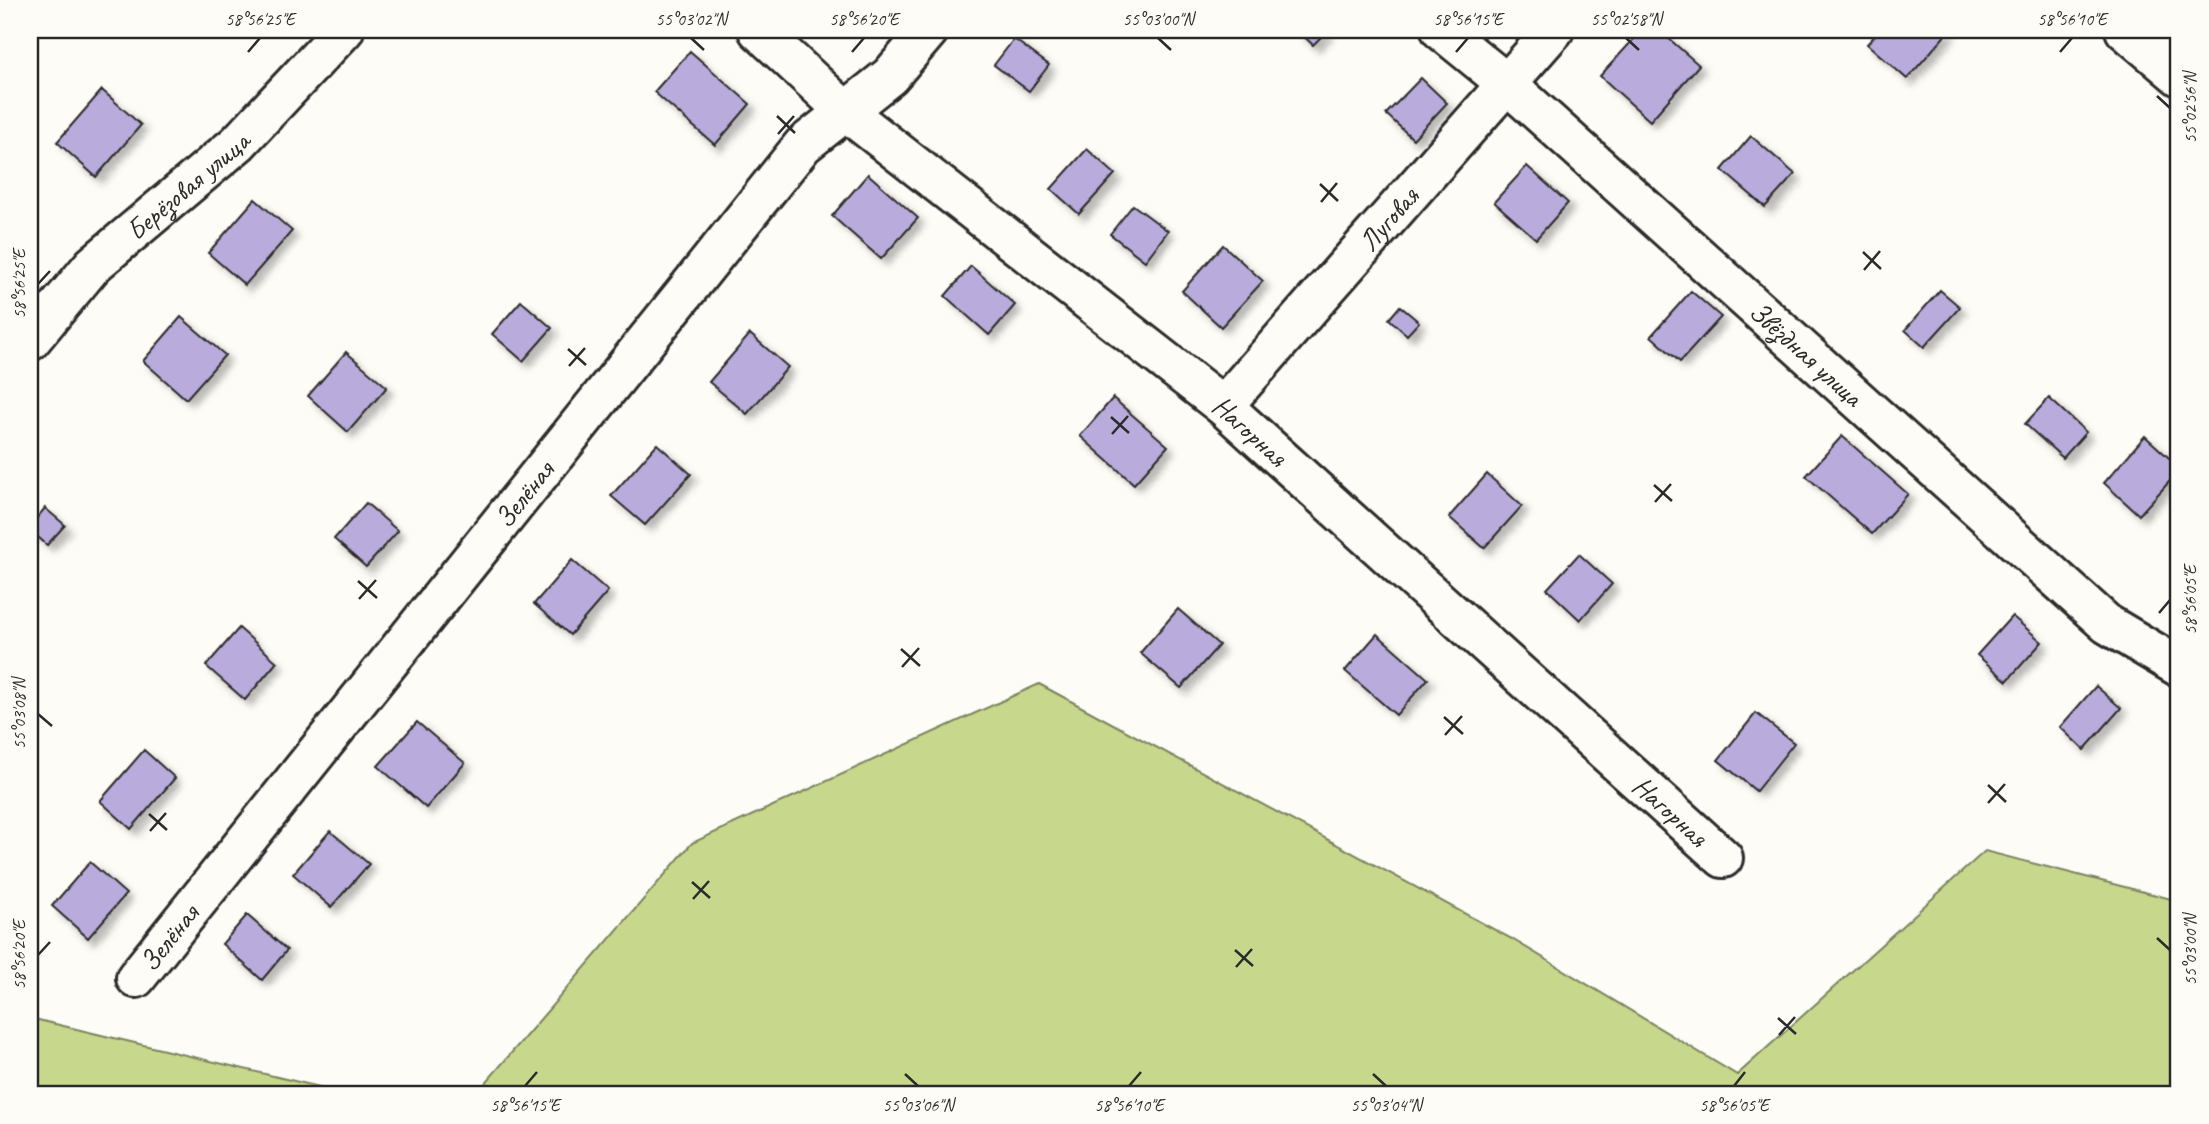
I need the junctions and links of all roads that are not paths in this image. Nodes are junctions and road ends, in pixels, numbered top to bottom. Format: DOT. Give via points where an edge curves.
graph roads {
  1 [pos="344,30"];
  2 [pos="758,30"];
  3 [pos="929,30"];
  4 [pos="1441,30"];
  5 [pos="1554,30"];
  6 [pos="2125,30"];
  7 [pos="2173,59"];
  8 [pos="1506,83"];
  9 [pos="844,110"];
  10 [pos="30,341"];
  11 [pos="1223,405"];
  12 [pos="2179,667"];
  13 [pos="1723,858"];
  14 [pos="136,978"];
  1 -- 10 [label="street, Берёзовая улица" via="238,143 93,265"];
  2 -- 9 [label="street, Нагорная"];
  3 -- 9 [label="street, Зелёная" via="890,76"];
  4 -- 8 [label="street, Звёздная улица"];
  5 -- 8 [label="street, Луговая"];
  6 -- 7 [label="street"];
  8 -- 11 [label="street, Луговая"];
  8 -- 12 [label="street, Звёздная улица" via="2107,624"];
  9 -- 11 [label="street, Нагорная"];
  9 -- 14 [label="street, Зелёная" via="803,145"];
  11 -- 13 [label="street, Нагорная"];
}
